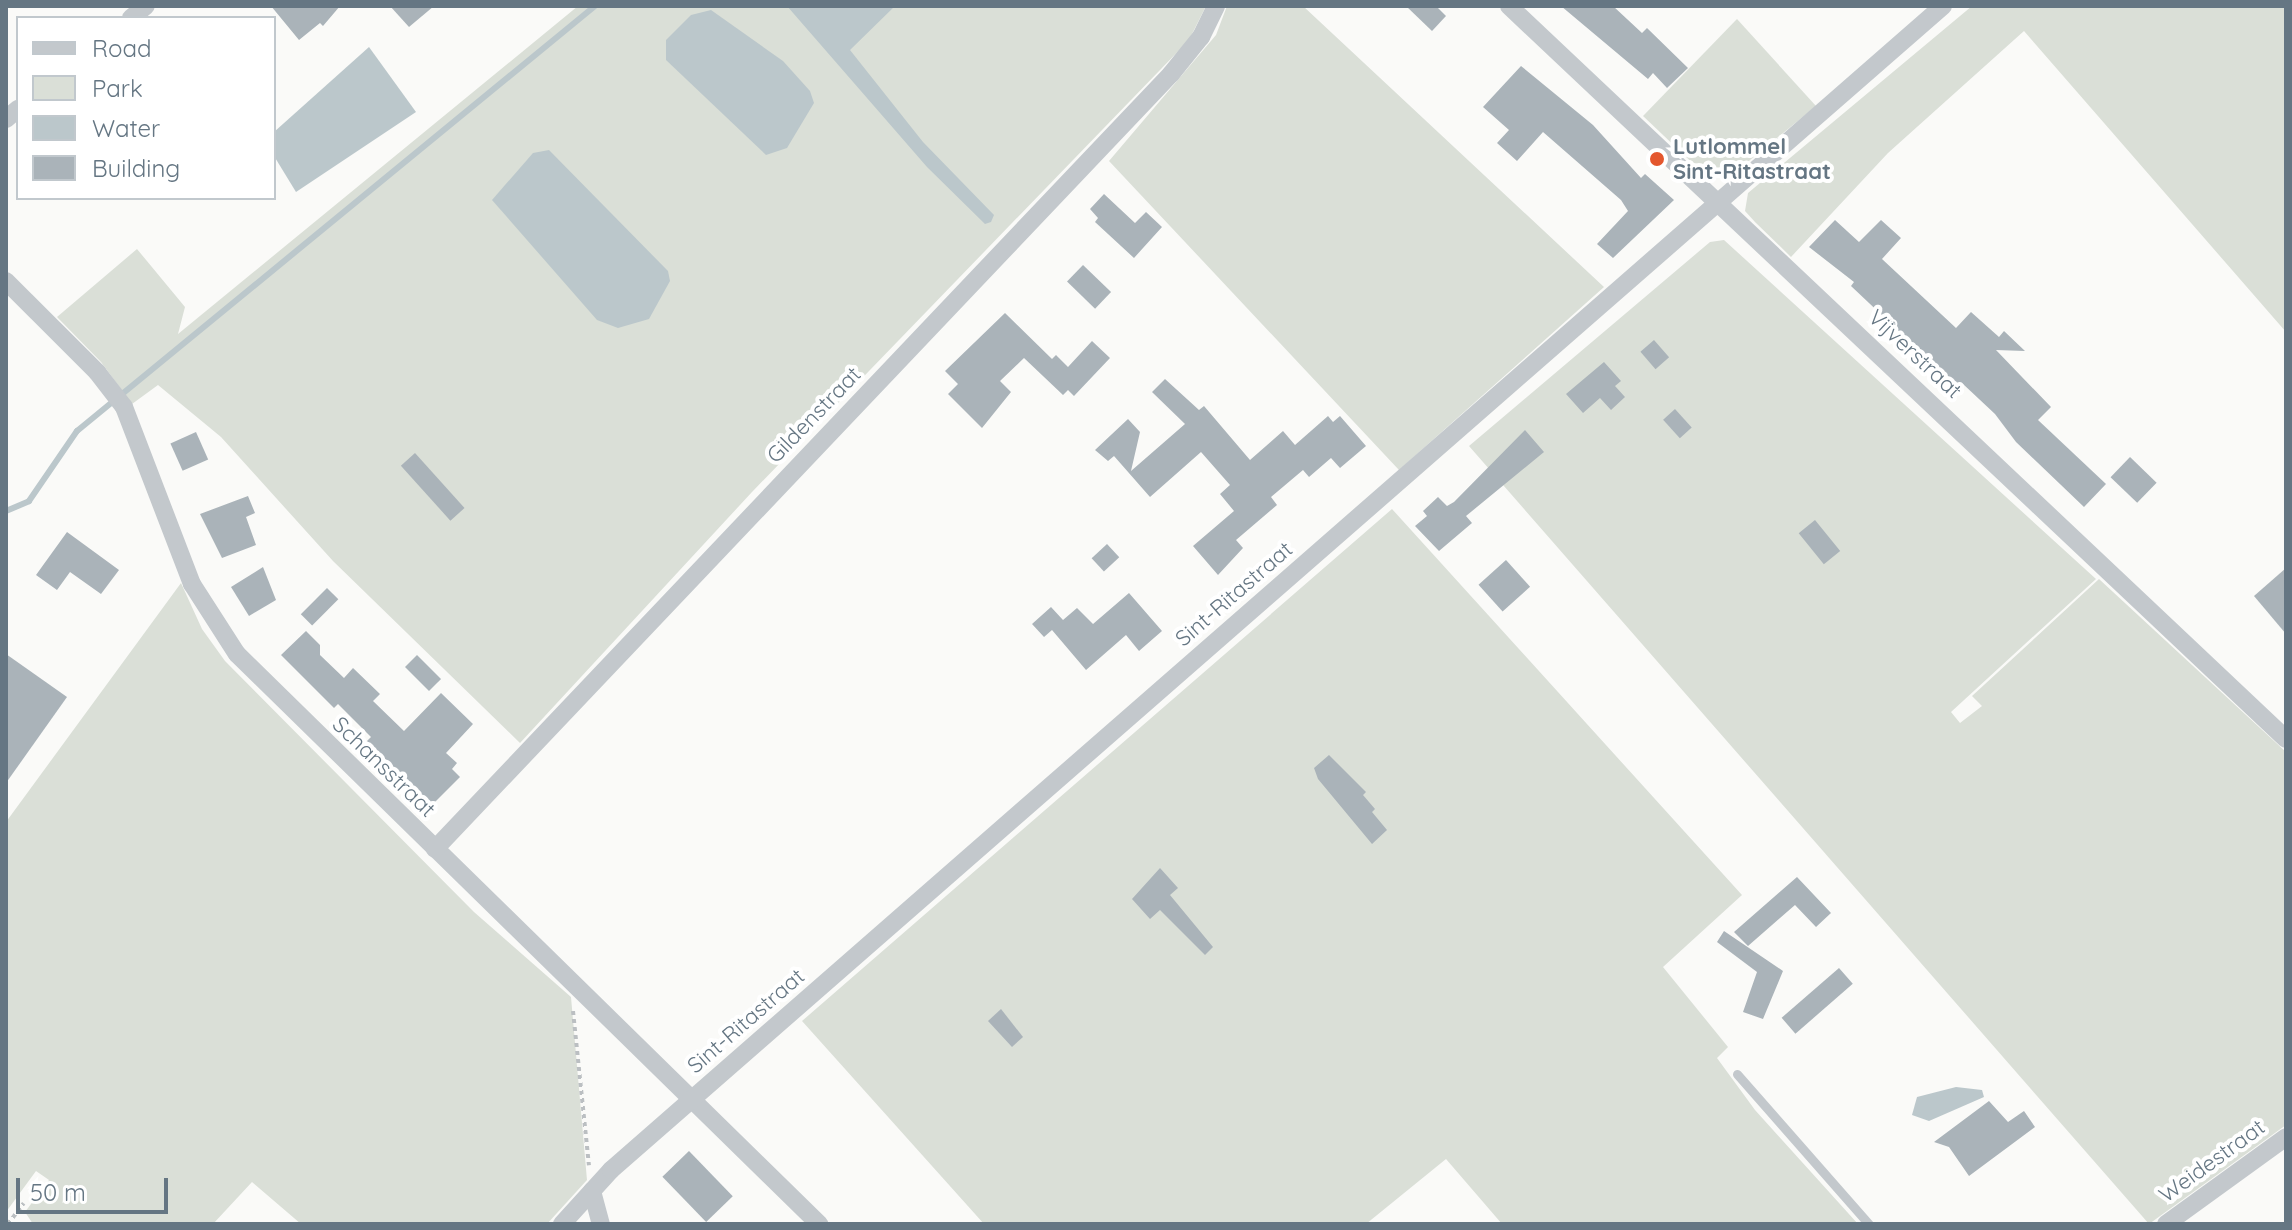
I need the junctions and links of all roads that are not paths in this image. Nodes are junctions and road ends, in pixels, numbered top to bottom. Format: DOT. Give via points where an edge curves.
graph roads {
  1 [pos="1216,6"];
  2 [pos="1509,6"];
  3 [pos="1943,6"];
  4 [pos="1719,201"];
  5 [pos="6,281"];
  6 [pos="2286,739"];
  7 [pos="435,849"];
  8 [pos="1737,1074"];
  9 [pos="692,1100"];
  10 [pos="2286,1137"];
  11 [pos="592,1191"];
  12 [pos="562,1224"];
  13 [pos="601,1224"];
  14 [pos="819,1224"];
  15 [pos="1869,1224"];
  16 [pos="2166,1224"];
  1 -- 7 [label="street, Gildenstraat" via="1201,37 1171,74"];
  2 -- 4 [label="street, Vijverstraat"];
  3 -- 4 [label="street, Sint-Ritastraat"];
  4 -- 6 [label="street, Vijverstraat"];
  4 -- 9 [label="street, Sint-Ritastraat"];
  5 -- 7 [label="street, Schansstraat" via="119,401 192,584 217,629 279,698"];
  7 -- 9 [label="street, Schansstraat"];
  8 -- 15 [label="lane"];
  9 -- 11 [label="street, Sint-Ritastraat"];
  9 -- 14 [label="street, Schansstraat"];
  10 -- 16 [label="street, Weidestraat"];
  11 -- 12 [label="street, Sint-Ritastraat"];
  11 -- 13 [label="street"];
}
